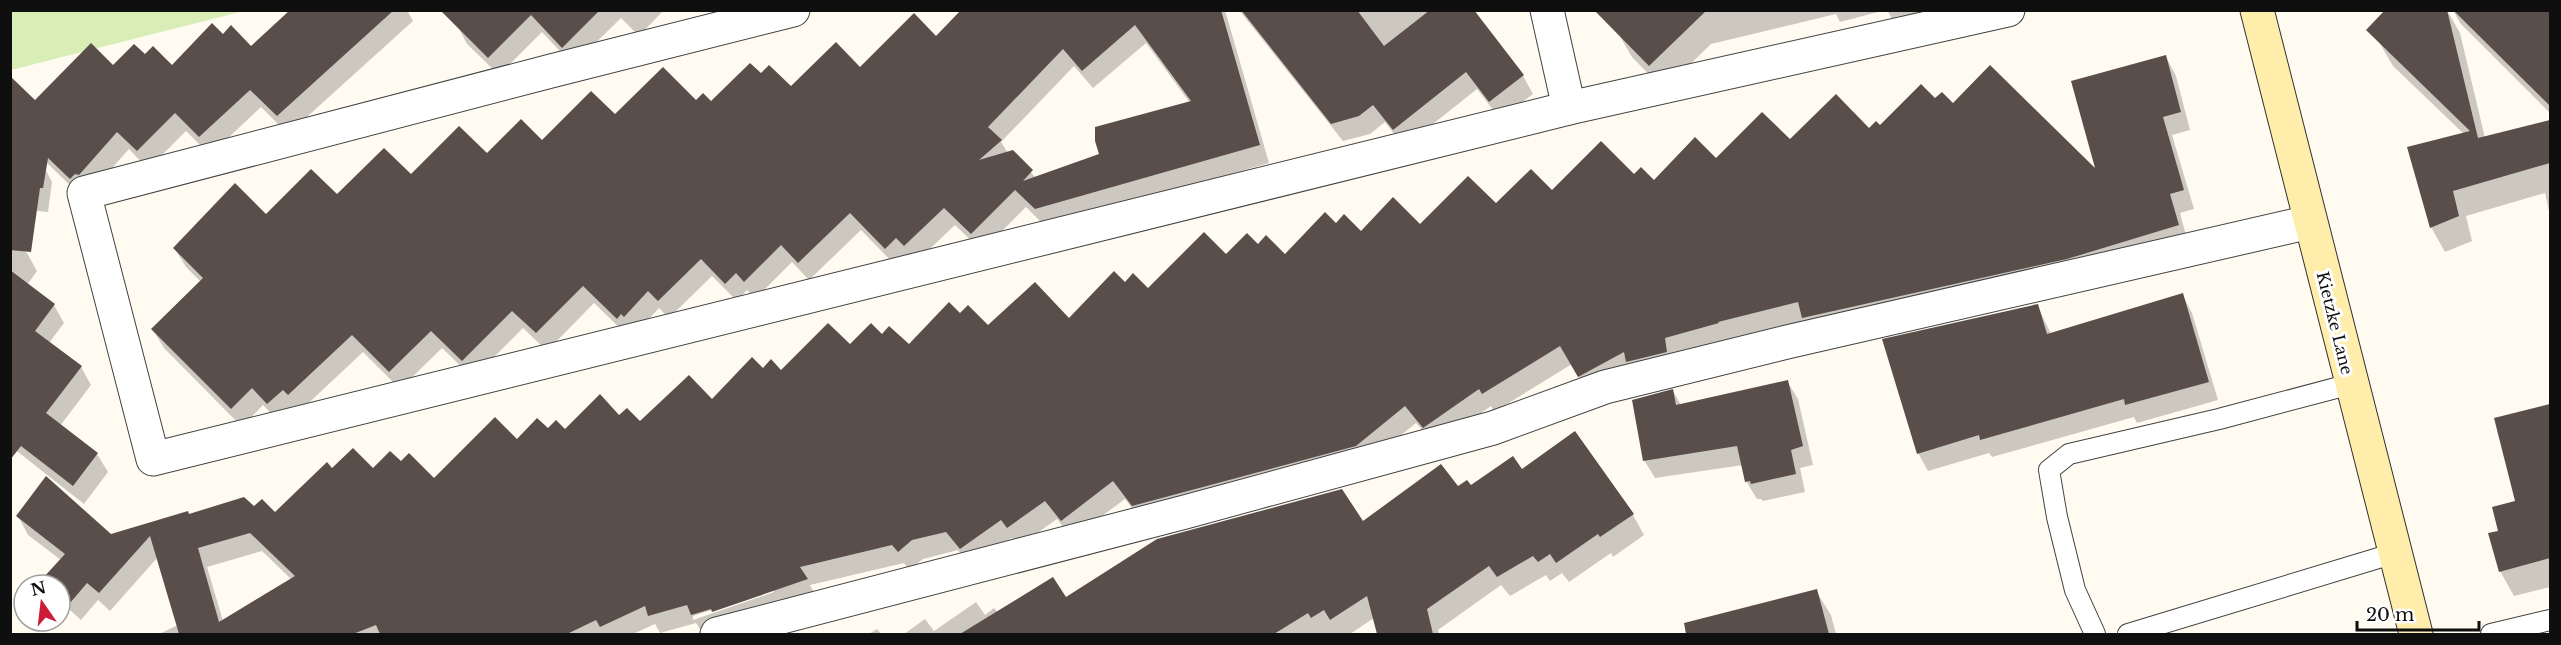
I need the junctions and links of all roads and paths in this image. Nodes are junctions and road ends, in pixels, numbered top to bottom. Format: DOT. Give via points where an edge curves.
graph roads {
  1 [pos="793,10"];
  2 [pos="1547,10"];
  3 [pos="2008,10"];
  4 [pos="2257,10"];
  5 [pos="1569,108"];
  6 [pos="2310,222"];
  7 [pos="2351,384"];
  8 [pos="2395,553"];
  9 [pos="2550,620"];
  10 [pos="717,634"];
  11 [pos="2095,634"];
  12 [pos="2128,634"];
  13 [pos="2416,634"];
  14 [pos="2491,634"];
  1 -- 5 [label="street" via="84,193 153,459"];
  2 -- 5 [label="street"];
  3 -- 5 [label="street"];
  4 -- 6 [label="main road, Kietzke Lane"];
  6 -- 7 [label="main road, Kietzke Lane"];
  6 -- 10 [label="street" via="1605,387 1493,428 1185,513"];
  7 -- 8 [label="main road, Kietzke Lane"];
  7 -- 11 [label="lane" via="2069,454 2049,470 2075,590"];
  8 -- 12 [label="lane"];
  8 -- 13 [label="main road, Kietzke Lane"];
  9 -- 14 [label="lane"];
}
